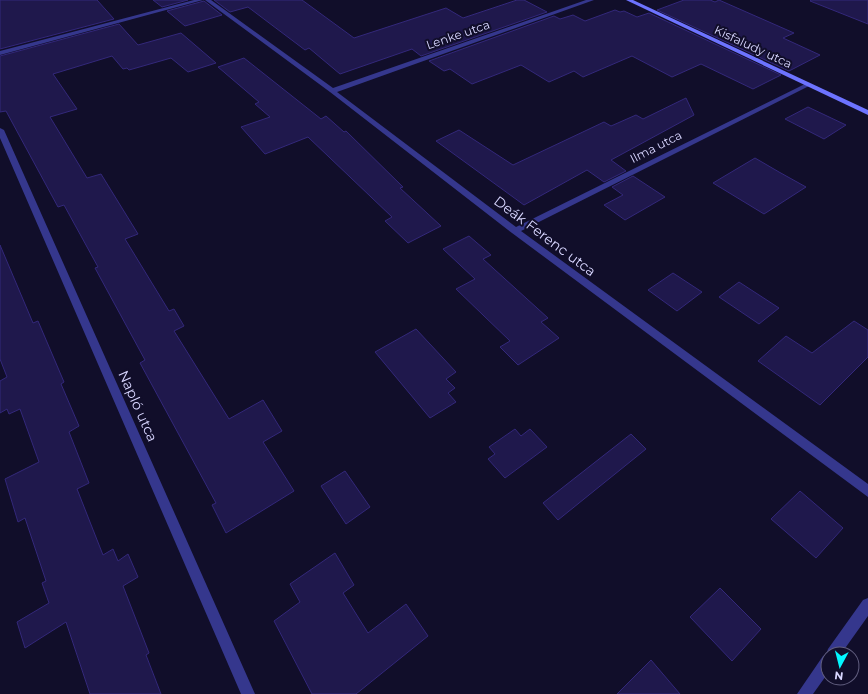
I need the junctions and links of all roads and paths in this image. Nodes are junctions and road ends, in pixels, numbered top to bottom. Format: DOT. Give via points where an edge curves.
graph roads {
  1 [pos="200,0"];
  2 [pos="208,0"];
  3 [pos="591,0"];
  4 [pos="629,0"];
  5 [pos="0,53"];
  6 [pos="807,85"];
  7 [pos="332,91"];
  8 [pos="868,113"];
  9 [pos="0,130"];
  10 [pos="516,231"];
  11 [pos="868,491"];
  12 [pos="868,605"];
  13 [pos="839,646"];
  14 [pos="820,672"];
  15 [pos="248,694"];
  16 [pos="804,694"];
  1 -- 5 [label="street"];
  2 -- 7 [label="street, Deák Ferenc utca"];
  3 -- 7 [label="street, Lenke utca"];
  4 -- 6 [label="street, Kisfaludy utca"];
  6 -- 8 [label="street, Kisfaludy utca"];
  6 -- 10 [label="street, Ilma utca"];
  7 -- 10 [label="street, Deák Ferenc utca"];
  9 -- 15 [label="street, Napló utca"];
  10 -- 11 [label="street, Deák Ferenc utca"];
  12 -- 13 [label="street"];
  14 -- 16 [label="street"];
}
